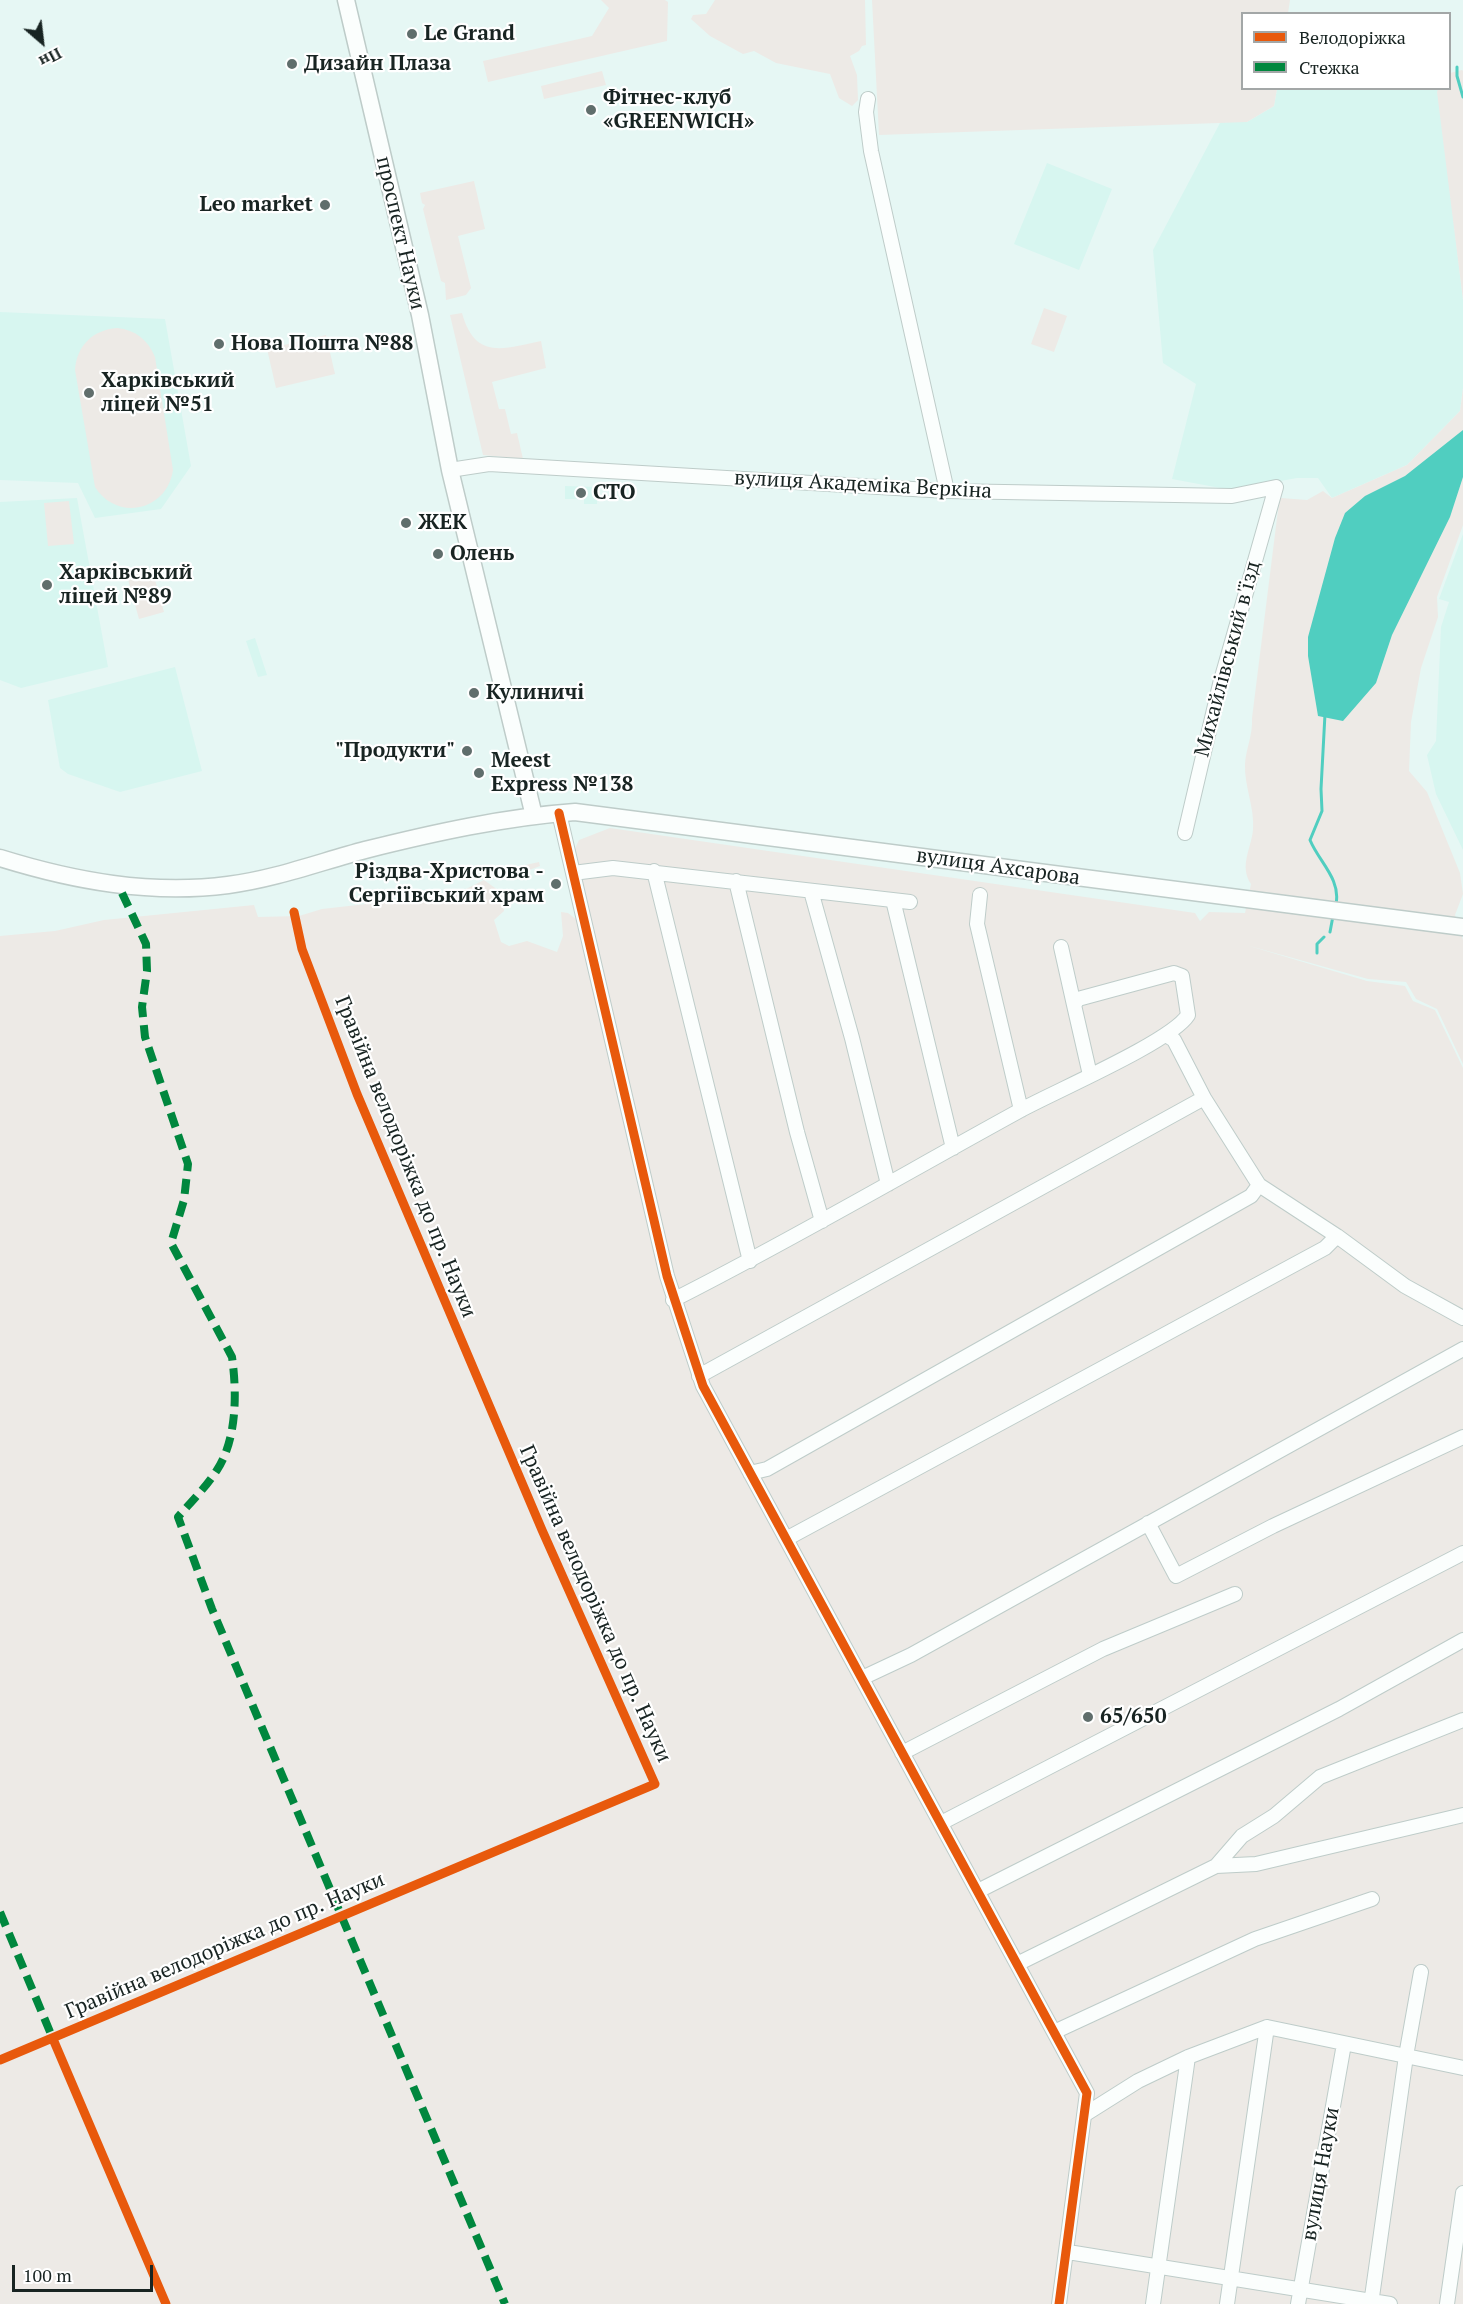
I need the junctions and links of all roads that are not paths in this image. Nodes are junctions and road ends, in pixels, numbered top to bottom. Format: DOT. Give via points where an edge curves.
graph roads {
  1 [pos="345,0"];
  2 [pos="868,99"];
  3 [pos="450,470"];
  4 [pos="1276,487"];
  5 [pos="947,491"];
  6 [pos="558,813"];
  7 [pos="534,816"];
  8 [pos="1185,833"];
  9 [pos="0,858"];
  10 [pos="654,871"];
  11 [pos="573,873"];
  12 [pos="736,881"];
  13 [pos="811,891"];
  14 [pos="980,895"];
  15 [pos="893,900"];
  16 [pos="910,902"];
  17 [pos="1463,927"];
  18 [pos="1061,947"];
  19 [pos="1074,1005"];
  20 [pos="1167,1035"];
  21 [pos="1090,1075"];
  22 [pos="1204,1098"];
  23 [pos="1021,1110"];
  24 [pos="953,1148"];
  25 [pos="888,1184"];
  26 [pos="1259,1185"];
  27 [pos="822,1221"];
  28 [pos="1337,1236"];
  29 [pos="750,1261"];
  30 [pos="673,1300"];
  31 [pos="1463,1318"];
  32 [pos="1463,1349"];
  33 [pos="699,1376"];
  34 [pos="1463,1437"];
  35 [pos="750,1473"];
  36 [pos="1148,1523"];
  37 [pos="786,1539"];
  38 [pos="1463,1553"];
  39 [pos="1235,1594"];
  40 [pos="1463,1640"];
  41 [pos="862,1678"];
  42 [pos="1463,1720"];
  43 [pos="902,1753"];
  44 [pos="1463,1815"];
  45 [pos="941,1823"];
  46 [pos="1216,1866"];
  47 [pos="978,1891"];
  48 [pos="1372,1899"];
  49 [pos="1017,1964"];
  50 [pos="1421,1972"];
  51 [pos="1267,2027"];
  52 [pos="1054,2032"];
  53 [pos="1344,2044"];
  54 [pos="1406,2056"];
  55 [pos="1188,2057"];
  56 [pos="1463,2068"];
  57 [pos="1084,2115"];
  58 [pos="1463,2193"];
  59 [pos="1068,2252"];
  60 [pos="1159,2268"];
  61 [pos="1231,2278"];
  62 [pos="1300,2289"];
  63 [pos="1371,2302"];
  64 [pos="1059,2304"];
  65 [pos="1153,2304"];
  66 [pos="1227,2304"];
  67 [pos="1298,2304"];
  68 [pos="1390,2304"];
  69 [pos="1447,2304"];
  1 -- 3 [label="main road, проспект Науки" via="420,315"];
  2 -- 5 [label="street" via="871,151"];
  3 -- 5 [label="street, вулиця Академіка Вєркіна" via="489,464"];
  3 -- 7 [label="main road, проспект Науки"];
  4 -- 5 [label="street, вулиця Академіка Вєркіна" via="1232,496"];
  4 -- 8 [label="street, Михайлівський в'їзд" via="1220,684"];
  6 -- 7 [label="main road, вулиця Ахсарова"];
  6 -- 11 [label="street"];
  6 -- 17 [label="main road, вулиця Ахсарова" via="618,817"];
  7 -- 9 [label="main road, вулиця Ахсарова" via="367,850 255,881 199,887 94,882"];
  10 -- 11 [label="street" via="613,868"];
  10 -- 12 [label="street"];
  10 -- 29 [label="street"];
  11 -- 30 [label="street"];
  12 -- 13 [label="street"];
  12 -- 27 [label="street" via="796,1132"];
  13 -- 15 [label="street"];
  13 -- 25 [label="street"];
  14 -- 23 [label="street" via="977,924"];
  15 -- 16 [label="street"];
  15 -- 24 [label="street"];
  18 -- 19 [label="street"];
  19 -- 20 [label="street" via="1083,996 1179,974 1185,980 1188,1015"];
  19 -- 21 [label="street"];
  20 -- 21 [label="street"];
  20 -- 22 [label="street" via="1174,1040"];
  21 -- 23 [label="street"];
  22 -- 26 [label="street"];
  22 -- 33 [label="street"];
  23 -- 24 [label="street"];
  24 -- 25 [label="street"];
  25 -- 27 [label="street"];
  26 -- 28 [label="street"];
  26 -- 35 [label="street" via="1251,1196 777,1463"];
  27 -- 29 [label="street"];
  28 -- 31 [label="street" via="1405,1286"];
  28 -- 37 [label="street" via="1325,1248"];
  29 -- 30 [label="street"];
  30 -- 33 [label="street"];
  32 -- 36 [label="street"];
  33 -- 35 [label="street"];
  34 -- 36 [label="street" via="1176,1576"];
  35 -- 37 [label="street"];
  36 -- 41 [label="street" via="911,1655"];
  37 -- 41 [label="street"];
  38 -- 45 [label="street"];
  39 -- 43 [label="street" via="1102,1649"];
  40 -- 47 [label="street" via="1339,1709"];
  41 -- 43 [label="street"];
  42 -- 46 [label="street" via="1320,1778 1274,1816 1242,1836"];
  43 -- 45 [label="street"];
  44 -- 46 [label="street" via="1256,1864"];
  45 -- 47 [label="street"];
  46 -- 49 [label="street"];
  47 -- 49 [label="street"];
  48 -- 52 [label="street" via="1255,1940"];
  49 -- 52 [label="street"];
  50 -- 54 [label="street"];
  51 -- 53 [label="street"];
  51 -- 55 [label="street"];
  51 -- 61 [label="street"];
  52 -- 57 [label="street" via="1087,2093"];
  53 -- 54 [label="street"];
  53 -- 62 [label="street, вулиця Науки"];
  54 -- 56 [label="street"];
  54 -- 63 [label="street"];
  55 -- 57 [label="street" via="1138,2081"];
  55 -- 60 [label="street"];
  57 -- 59 [label="street"];
  58 -- 69 [label="street"];
  59 -- 60 [label="street"];
  59 -- 64 [label="street"];
  60 -- 61 [label="street"];
  60 -- 65 [label="street"];
  61 -- 62 [label="street"];
  61 -- 66 [label="street"];
  62 -- 63 [label="street"];
  62 -- 67 [label="street, вулиця Науки"];
  63 -- 68 [label="street"];
}
